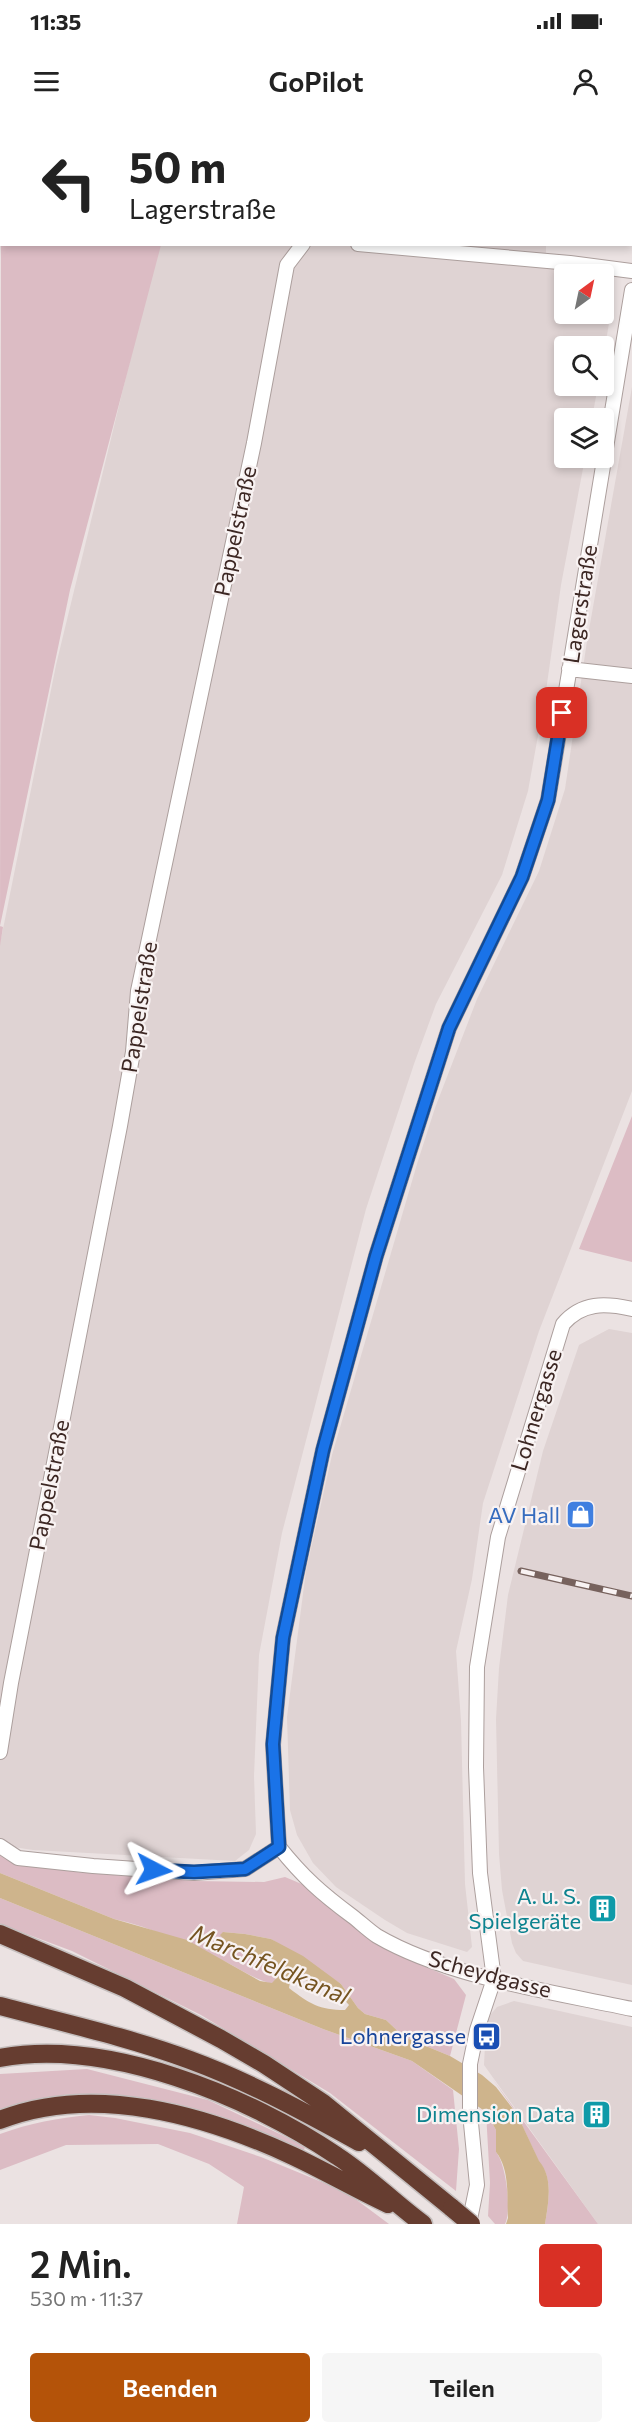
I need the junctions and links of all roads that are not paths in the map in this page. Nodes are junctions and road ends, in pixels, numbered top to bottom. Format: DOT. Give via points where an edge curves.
graph roads {
  1 [pos="301,246"];
  2 [pos="380,246"];
  3 [pos="632,271"];
  4 [pos="632,290"];
  5 [pos="569,669"];
  6 [pos="632,676"];
  7 [pos="632,1309"];
  8 [pos="0,1752"];
  9 [pos="0,1846"];
  10 [pos="279,1847"];
  11 [pos="0,1934"];
  12 [pos="494,1979"];
  13 [pos="0,2006"];
  14 [pos="632,2009"];
  15 [pos="0,2058"];
  16 [pos="0,2120"];
  17 [pos="390,2159"];
  18 [pos="416,2219"];
  19 [pos="470,2224"];
  1 -- 8 [label="street, Pappelstraße" via="287,265 254,443 138,991 133,1052 120,1126"];
  2 -- 3 [label="street"];
  4 -- 5 [label="street, Lagerstraße"];
  5 -- 6 [label="street"];
  5 -- 10 [label="street, Lagerstraße" via="548,800 522,877 449,1028 376,1256 323,1450 283,1638 273,1744"];
  7 -- 12 [label="street, Lohnergasse" via="610,1304 581,1309 563,1324 498,1537 477,1667 476,1725 480,1873"];
  9 -- 10 [label="street" via="18,1858 194,1872 245,1869"];
  10 -- 12 [label="street, Scheydgasse" via="319,1891 377,1936 440,1964"];
  11 -- 17 [label="highway" via="115,1983 221,2038 322,2103"];
  12 -- 14 [label="street, Scheydgasse"];
  12 -- 19 [label="street" via="470,2064 477,2185"];
  13 -- 17 [label="highway" via="189,2059 273,2095"];
  15 -- 18 [label="highway" via="83,2055 133,2064 192,2084 264,2115 327,2150"];
  16 -- 18 [label="highway" via="71,2104 118,2105 173,2115 292,2155"];
  17 -- 19 [label="highway, bridge"];
}
